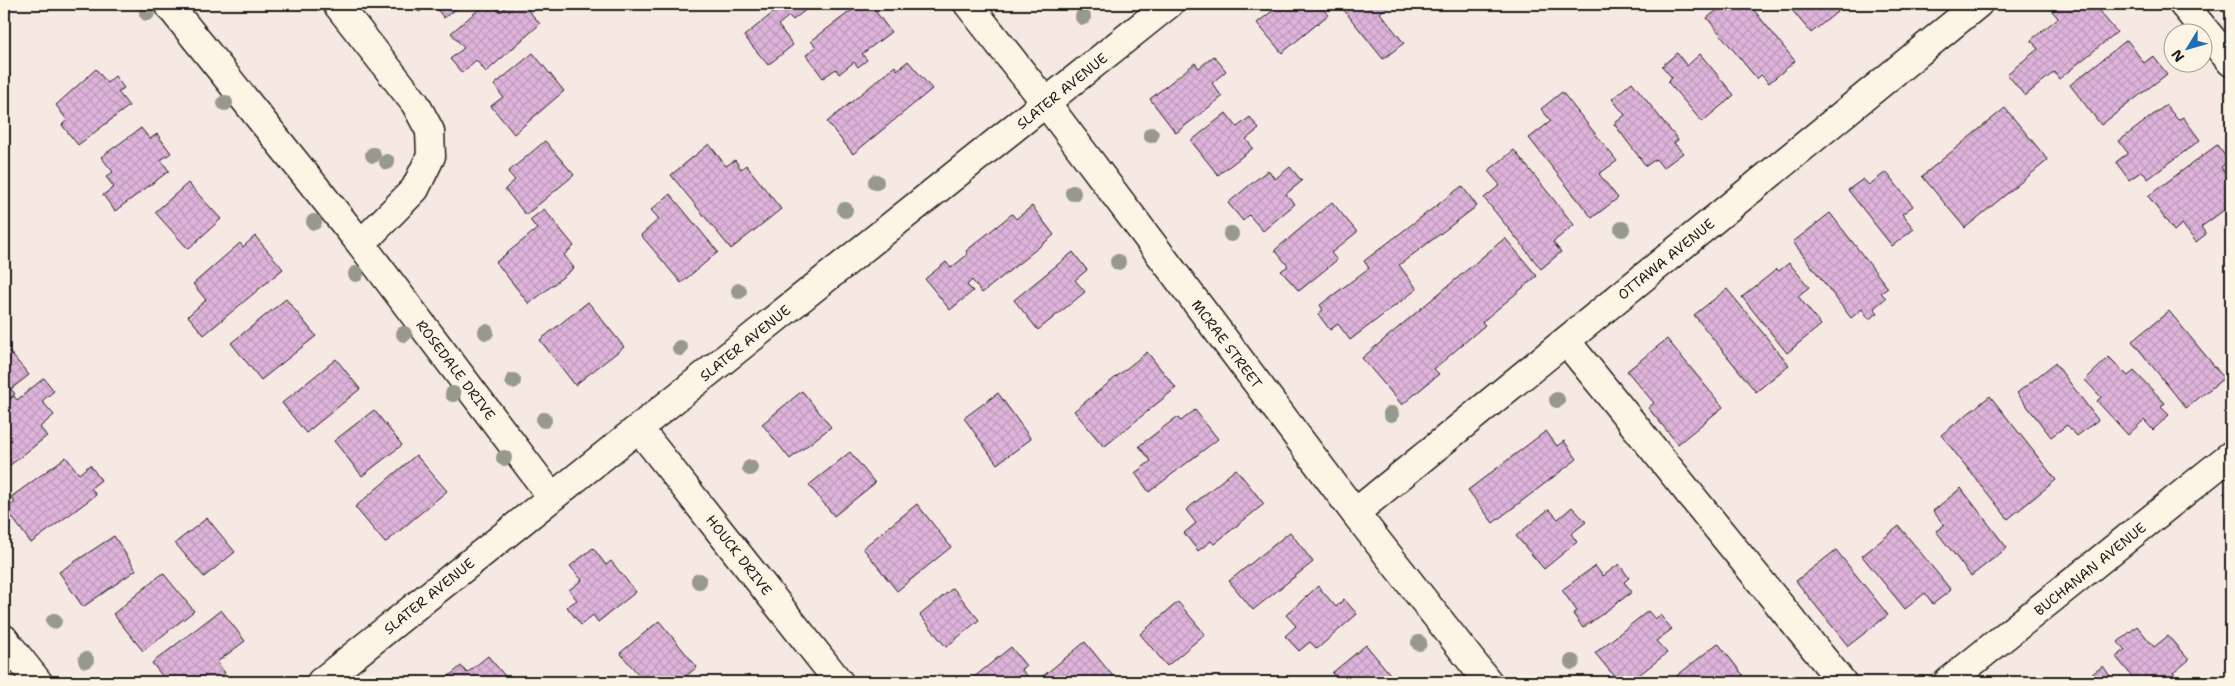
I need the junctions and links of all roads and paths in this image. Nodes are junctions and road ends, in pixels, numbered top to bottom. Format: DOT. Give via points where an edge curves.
graph roads {
  1 [pos="168,4"];
  2 [pos="337,4"];
  3 [pos="968,4"];
  4 [pos="1169,4"];
  5 [pos="1978,4"];
  6 [pos="2184,4"];
  7 [pos="2231,62"];
  8 [pos="1046,103"];
  9 [pos="361,244"];
  10 [pos="1566,341"];
  11 [pos="638,428"];
  12 [pos="2231,455"];
  13 [pos="552,497"];
  14 [pos="1355,513"];
  15 [pos="4,639"];
  16 [pos="38,682"];
  17 [pos="321,682"];
  18 [pos="839,682"];
  19 [pos="1488,682"];
  20 [pos="1842,682"];
  21 [pos="1948,682"];
  1 -- 9 [label="street, ROSEDALE DRIVE"];
  2 -- 9 [label="street" via="415,103 430,131 431,156 414,189"];
  3 -- 8 [label="street, MCRAE STREET"];
  4 -- 8 [label="street, SLATER AVENUE"];
  5 -- 10 [label="street, OTTAWA AVENUE"];
  6 -- 7 [label="street"];
  8 -- 11 [label="street, SLATER AVENUE"];
  8 -- 14 [label="street, MCRAE STREET"];
  9 -- 13 [label="street, ROSEDALE DRIVE"];
  10 -- 14 [label="street, OTTAWA AVENUE"];
  10 -- 20 [label="street"];
  11 -- 13 [label="street, SLATER AVENUE"];
  11 -- 18 [label="street, HOUCK DRIVE"];
  12 -- 21 [label="street, BUCHANAN AVENUE"];
  13 -- 17 [label="street, SLATER AVENUE"];
  14 -- 19 [label="street, MCRAE STREET"];
  15 -- 16 [label="street"];
}
